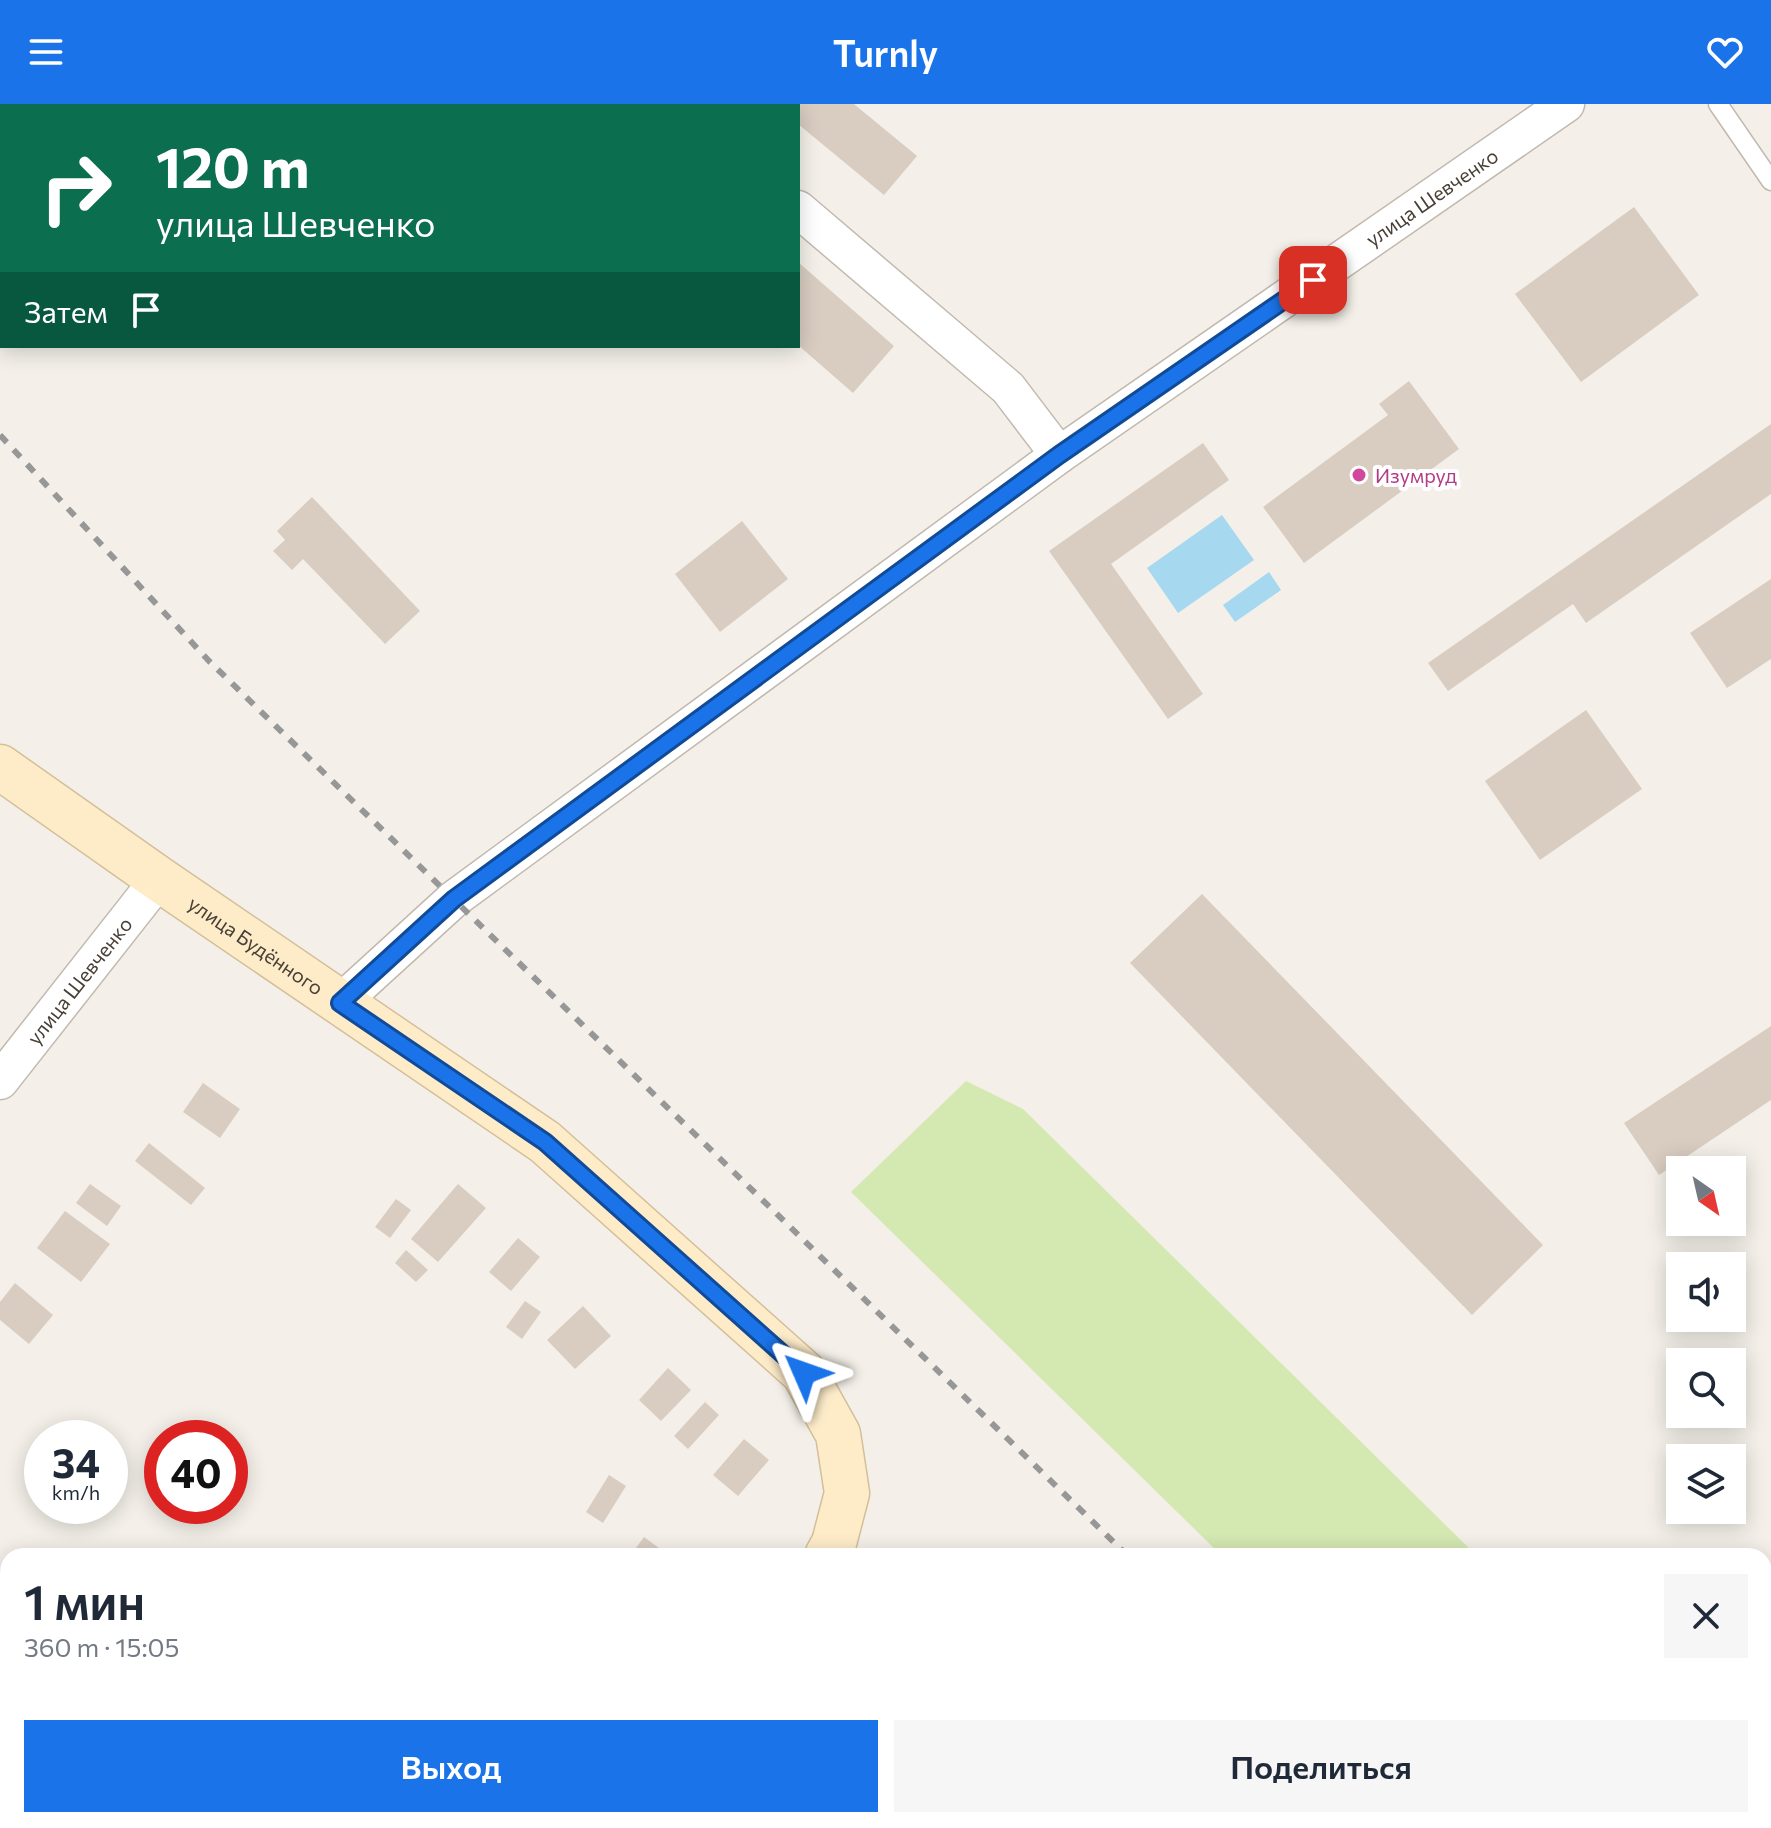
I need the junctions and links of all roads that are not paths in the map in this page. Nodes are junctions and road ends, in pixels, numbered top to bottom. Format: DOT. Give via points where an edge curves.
graph roads {
  1 [pos="1566,104"];
  2 [pos="1718,104"];
  3 [pos="1771,181"];
  4 [pos="800,211"];
  5 [pos="1059,455"];
  6 [pos="0,767"];
  7 [pos="159,879"];
  8 [pos="340,1003"];
  9 [pos="0,1081"];
  10 [pos="831,1548"];
  1 -- 5 [label="street, улица Шевченко"];
  2 -- 3 [label="lane"];
  4 -- 5 [label="street" via="1008,388"];
  5 -- 8 [label="street, улица Шевченко" via="454,899"];
  6 -- 7 [label="street, улица Будённого"];
  7 -- 8 [label="street, улица Будённого"];
  7 -- 9 [label="street, улица Шевченко"];
  8 -- 10 [label="street, улица Будённого" via="545,1142 804,1373 838,1434 847,1493"];
}
